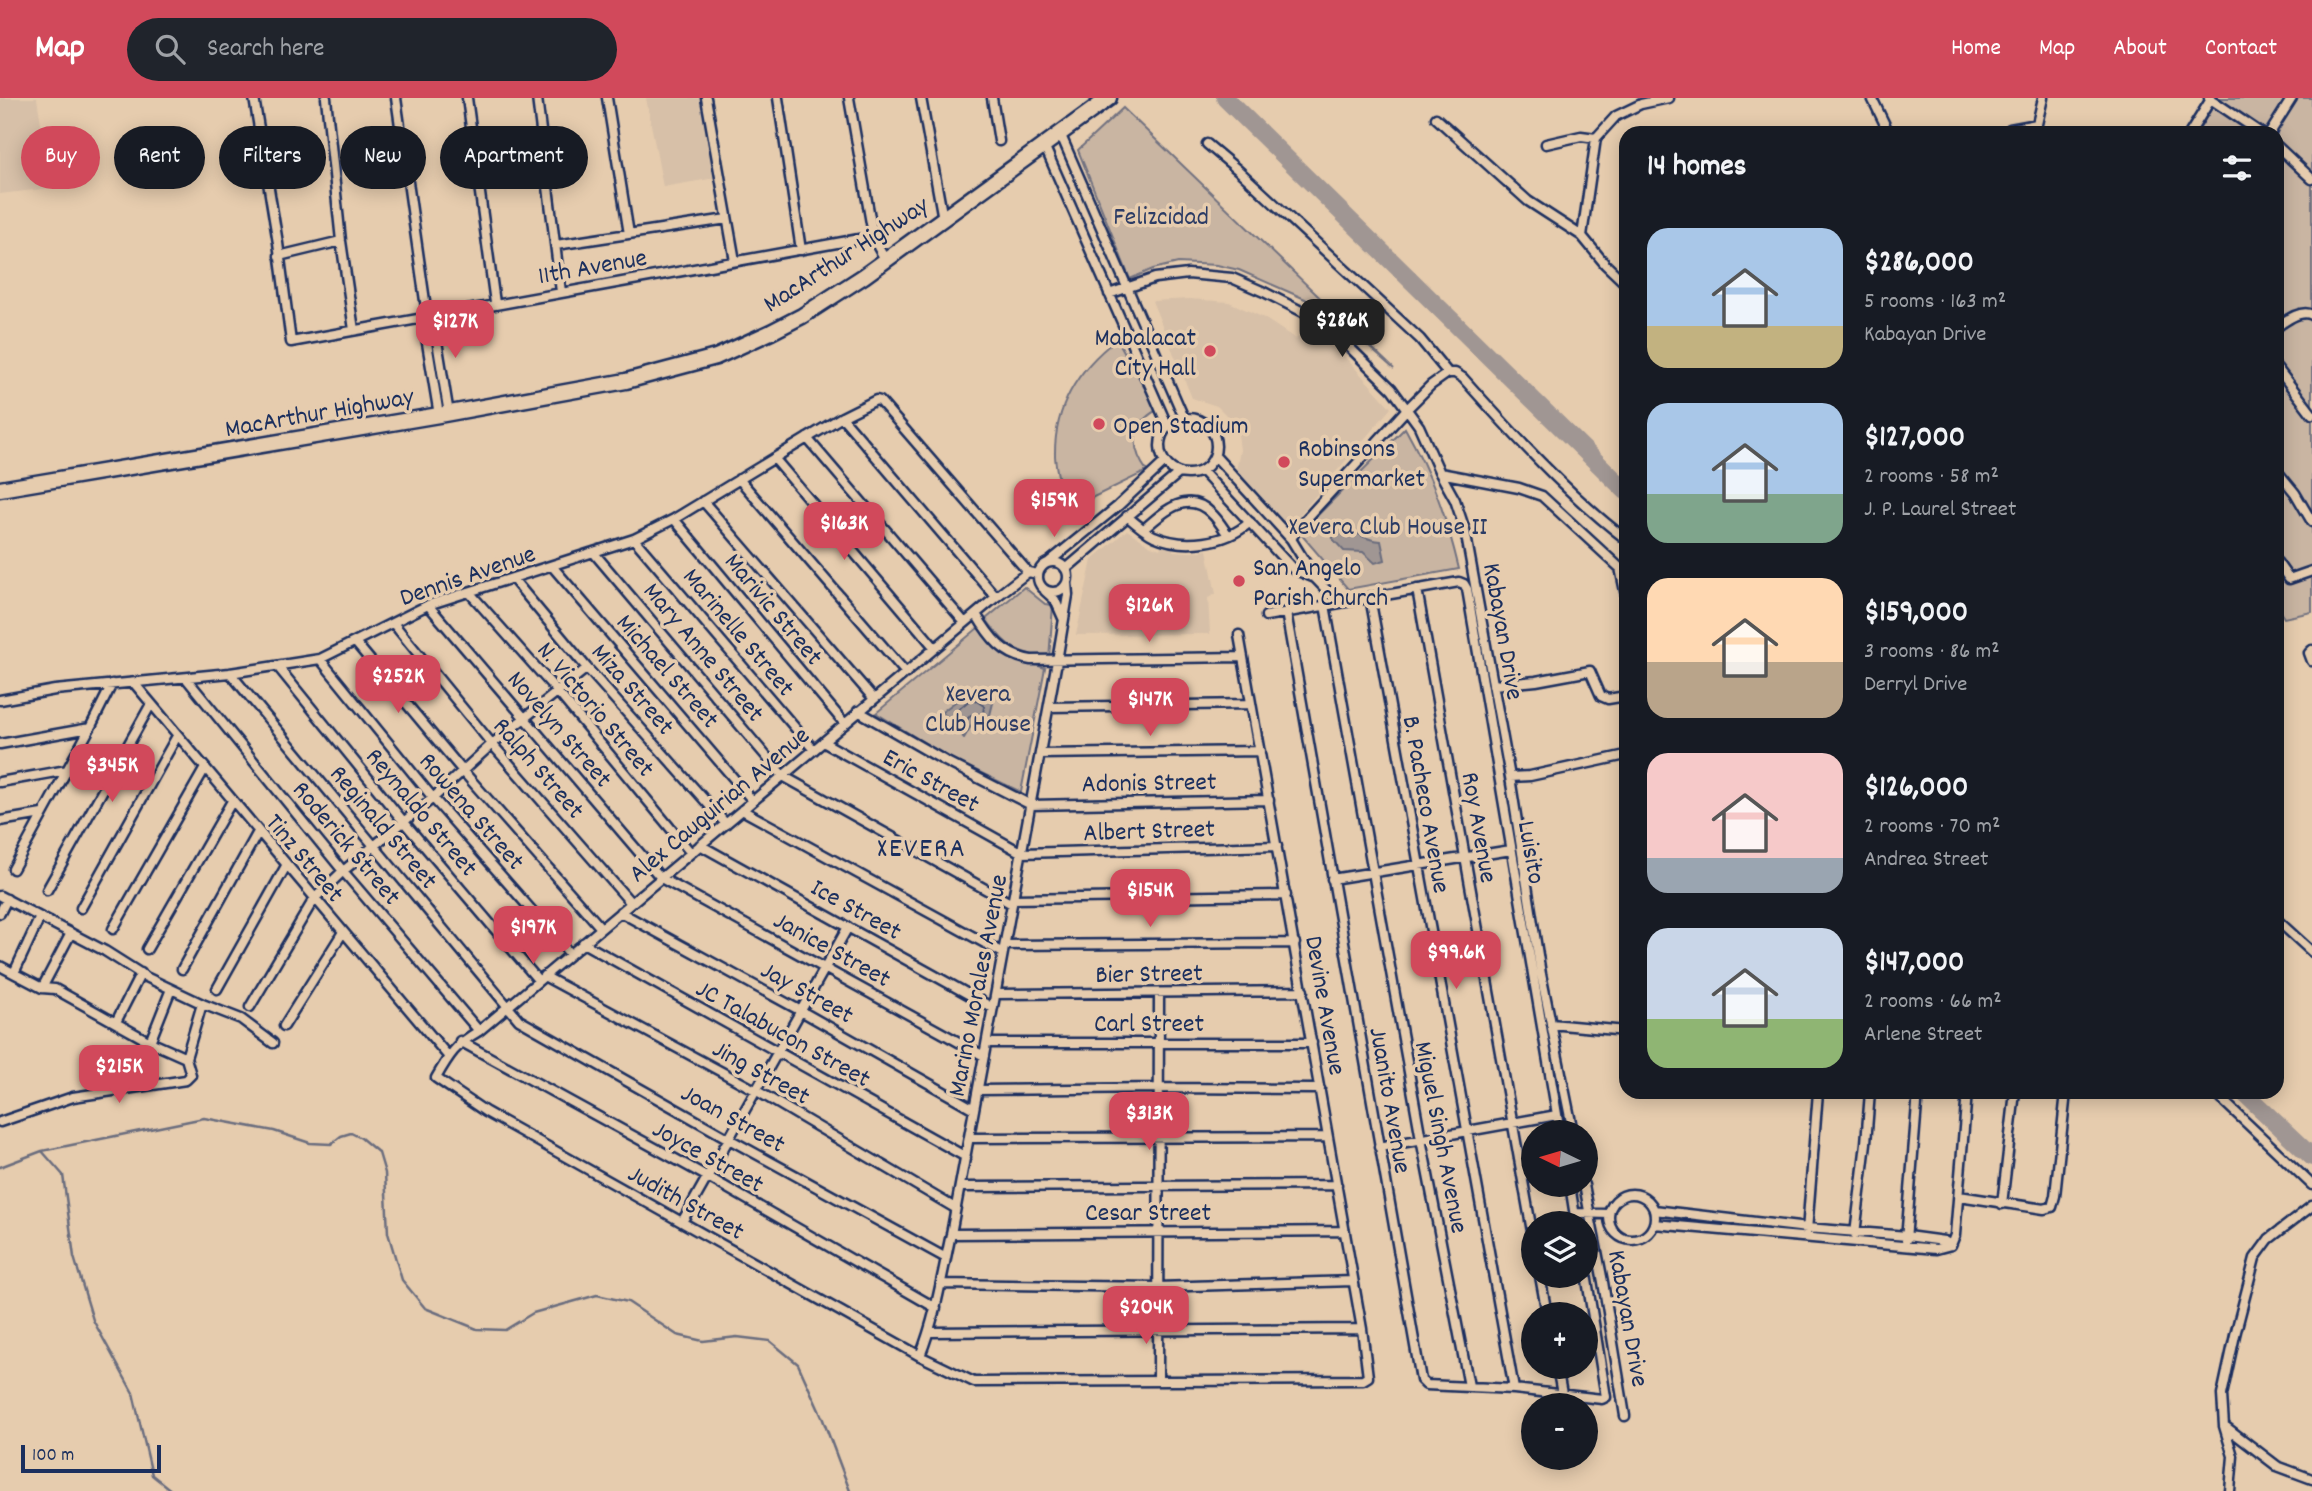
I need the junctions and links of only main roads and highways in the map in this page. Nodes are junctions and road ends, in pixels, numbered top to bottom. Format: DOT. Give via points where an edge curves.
graph roads {
  1 [pos="1109,98"];
  2 [pos="0,489"];
  1 -- 2 [label="highway, MacArthur Highway" via="886,261 802,316 716,357 626,381"];
}
